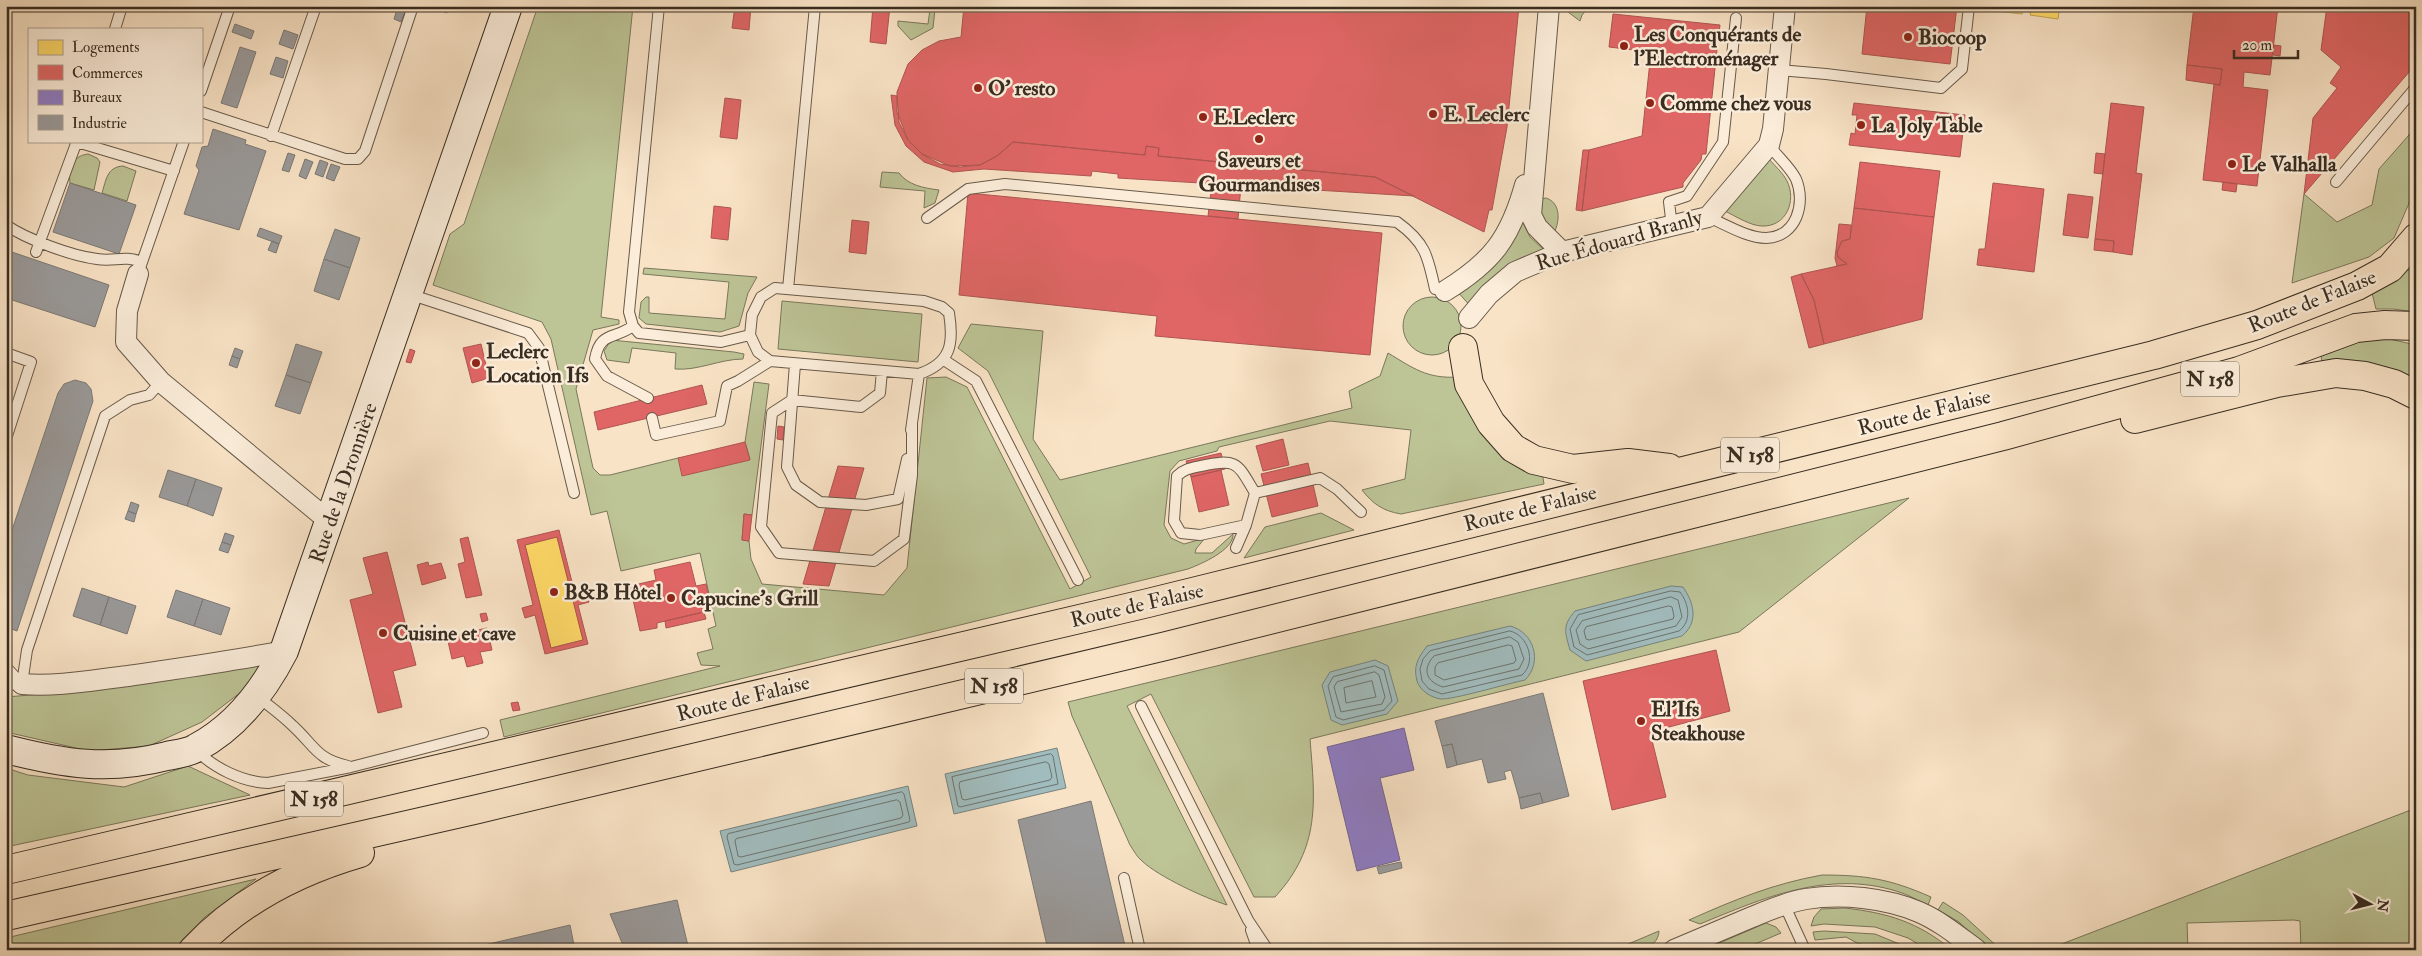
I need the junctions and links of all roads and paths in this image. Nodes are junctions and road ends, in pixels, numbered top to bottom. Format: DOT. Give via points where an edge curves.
graph roads {
  1 [pos="122,6"];
  2 [pos="230,6"];
  3 [pos="316,6"];
  4 [pos="413,6"];
  5 [pos="508,6"];
  6 [pos="659,6"];
  7 [pos="815,6"];
  8 [pos="1549,6"];
  9 [pos="1786,6"];
  10 [pos="1969,6"];
  11 [pos="1736,18"];
  12 [pos="114,28"];
  13 [pos="1779,70"];
  14 [pos="2416,87"];
  15 [pos="202,88"];
  16 [pos="202,112"];
  17 [pos="271,136"];
  18 [pos="77,142"];
  19 [pos="80,142"];
  20 [pos="184,142"];
  21 [pos="1769,145"];
  22 [pos="1536,148"];
  23 [pos="174,171"];
  24 [pos="2336,182"];
  25 [pos="1708,217"];
  26 [pos="927,218"];
  27 [pos="6,225"];
  28 [pos="1672,227"];
  29 [pos="2416,238"];
  30 [pos="38,247"];
  31 [pos="1562,252"];
  32 [pos="140,268"];
  33 [pos="788,289"];
  34 [pos="1440,290"];
  35 [pos="408,294"];
  36 [pos="1469,318"];
  37 [pos="633,326"];
  38 [pos="2416,326"];
  39 [pos="750,335"];
  40 [pos="1463,348"];
  41 [pos="6,353"];
  42 [pos="944,360"];
  43 [pos="770,361"];
  44 [pos="796,364"];
  45 [pos="882,371"];
  46 [pos="919,374"];
  47 [pos="162,382"];
  48 [pos="2416,395"];
  49 [pos="648,398"];
  50 [pos="792,400"];
  51 [pos="652,418"];
  52 [pos="912,424"];
  53 [pos="2003,436"];
  54 [pos="6,439"];
  55 [pos="1688,470"];
  56 [pos="574,492"];
  57 [pos="1255,493"];
  58 [pos="1361,512"];
  59 [pos="329,521"];
  60 [pos="1246,524"];
  61 [pos="1236,548"];
  62 [pos="1078,580"];
  63 [pos="284,651"];
  64 [pos="6,667"];
  65 [pos="14,684"];
  66 [pos="257,696"];
  67 [pos="1141,706"];
  68 [pos="483,733"];
  69 [pos="6,749"];
  70 [pos="195,750"];
  71 [pos="351,767"];
  72 [pos="478,809"];
  73 [pos="6,870"];
  74 [pos="1124,878"];
  75 [pos="1784,904"];
  76 [pos="6,916"];
  77 [pos="1248,920"];
  78 [pos="1948,928"];
  79 [pos="193,950"];
  80 [pos="1140,950"];
  81 [pos="1258,950"];
  82 [pos="1268,950"];
  83 [pos="1674,950"];
  84 [pos="1806,950"];
  85 [pos="1966,950"];
  86 [pos="1977,950"];
  1 -- 12 [label="lane"];
  2 -- 15 [label="lane"];
  3 -- 17 [label="lane"];
  4 -- 17 [label="lane" via="364,150 358,159 345,159"];
  5 -- 35 [label="street, Rue de la Dronnière"];
  6 -- 37 [label="lane" via="629,312"];
  7 -- 33 [label="lane"];
  8 -- 22 [label="street"];
  9 -- 13 [label="street"];
  10 -- 13 [label="lane" via="1962,70 1941,88"];
  11 -- 28 [label="lane" via="1723,142 1687,196 1669,202"];
  13 -- 21 [label="street"];
  14 -- 24 [label="lane"];
  16 -- 17 [label="lane"];
  18 -- 30 [label="lane"];
  19 -- 23 [label="lane"];
  20 -- 23 [label="lane"];
  21 -- 25 [label="street, Rue Édouard Branly"];
  21 -- 25 [label="lane" via="1795,178 1801,199 1794,224 1781,234 1767,238"];
  22 -- 31 [label="street" via="1531,215 1536,227"];
  22 -- 34 [label="street" via="1520,205 1497,250 1474,273"];
  23 -- 32 [label="lane"];
  25 -- 28 [label="street, Rue Édouard Branly"];
  26 -- 34 [label="lane" via="968,189 1005,184 1397,222 1414,234 1429,258"];
  27 -- 30 [label="lane"];
  28 -- 31 [label="street, Rue Édouard Branly"];
  29 -- 55 [label="highway, Route de Falaise / N 158" via="2390,268 2358,286 2256,326 2154,355"];
  30 -- 32 [label="lane" via="98,260 130,257"];
  31 -- 36 [label="street, Rue Édouard Branly" via="1515,272 1489,294"];
  32 -- 47 [label="street" via="127,311 126,342"];
  33 -- 39 [label="lane" via="775,288 761,297 752,315"];
  33 -- 42 [label="lane" via="924,301 942,306 949,312 952,329"];
  35 -- 56 [label="lane" via="528,333 539,348"];
  35 -- 59 [label="street, Rue de la Dronnière"];
  37 -- 39 [label="lane" via="639,334 721,342"];
  37 -- 49 [label="lane" via="623,333 608,336 597,345 595,359 606,376"];
  38 -- 53 [label="highway, Route de Falaise / N 158" via="2356,328 2239,371"];
  39 -- 43 [label="lane" via="758,352"];
  40 -- 55 [label="highway, N 158" via="1469,384 1491,423 1513,448 1534,460 1572,469 1628,463"];
  41 -- 54 [label="lane" via="31,362"];
  42 -- 46 [label="lane" via="934,369"];
  42 -- 62 [label="lane" via="976,381"];
  43 -- 44 [label="lane"];
  43 -- 51 [label="lane" via="727,386 720,421 656,435"];
  44 -- 45 [label="lane"];
  44 -- 50 [label="lane"];
  45 -- 46 [label="lane"];
  45 -- 50 [label="lane" via="880,393 861,407"];
  46 -- 52 [label="lane"];
  47 -- 59 [label="street"];
  47 -- 65 [label="lane" via="150,395 130,400 105,416"];
  48 -- 53 [label="highway, N 158" via="2394,384 2365,376 2336,373 2277,383 2034,445"];
  50 -- 52 [label="lane" via="787,467 796,485 820,502 866,505 898,499"];
  50 -- 52 [label="lane" via="772,413 761,527 779,553 874,561 904,539 912,475"];
  53 -- 72 [label="highway, Route de Falaise / N 158" via="1166,646"];
  55 -- 73 [label="highway, Route de Falaise / N 158" via="1148,603"];
  57 -- 58 [label="lane" via="1320,478 1336,488"];
  57 -- 60 [label="lane"];
  57 -- 60 [label="lane" via="1240,468 1225,460 1184,470 1177,476 1174,521 1181,533 1200,535"];
  59 -- 63 [label="street, Rue de la Dronnière"];
  60 -- 61 [label="lane"];
  63 -- 65 [label="street" via="102,679 41,686"];
  63 -- 66 [label="street, Rue de la Dronnière"];
  64 -- 65 [label="lane"];
  66 -- 70 [label="street, Rue de la Dronnière" via="219,733"];
  66 -- 71 [label="lane" via="294,727 312,749 332,762"];
  67 -- 77 [label="lane"];
  68 -- 71 [label="lane"];
  69 -- 70 [label="street, Rue de la Dronnière" via="78,764 122,765"];
  70 -- 71 [label="lane" via="221,769 256,783 268,784"];
  72 -- 76 [label="highway, N 158"];
  72 -- 79 [label="highway, N 158" via="440,833 322,864 283,882 245,906"];
  74 -- 80 [label="lane"];
  75 -- 78 [label="street" via="1807,898 1864,899 1919,912"];
  75 -- 83 [label="street"];
  75 -- 84 [label="lane"];
  77 -- 81 [label="lane"];
  77 -- 82 [label="lane"];
  78 -- 85 [label="street"];
  78 -- 86 [label="street"];
}
